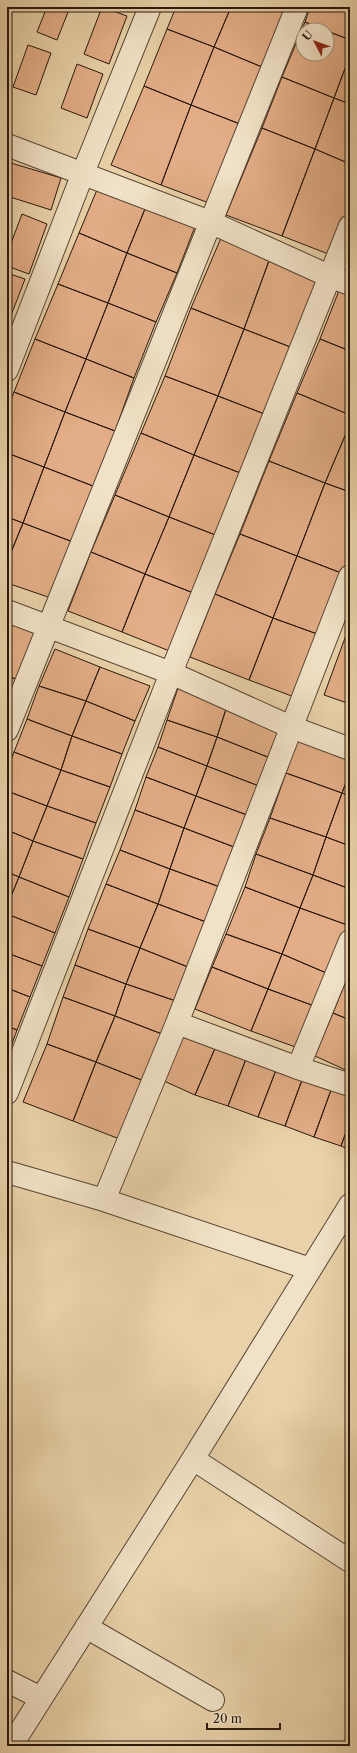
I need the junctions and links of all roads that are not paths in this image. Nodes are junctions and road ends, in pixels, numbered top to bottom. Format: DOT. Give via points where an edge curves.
graph roads {
  1 [pos="150,7"];
  2 [pos="297,7"];
  3 [pos="7,145"];
  4 [pos="83,173"];
  5 [pos="210,222"];
  6 [pos="350,226"];
  7 [pos="329,276"];
  8 [pos="350,284"];
  9 [pos="7,370"];
  10 [pos="350,576"];
  11 [pos="7,611"];
  12 [pos="48,627"];
  13 [pos="171,673"];
  14 [pos="291,727"];
  15 [pos="7,730"];
  16 [pos="350,749"];
  17 [pos="350,941"];
  18 [pos="177,1023"];
  19 [pos="298,1068"];
  20 [pos="350,1085"];
  21 [pos="7,1093"];
  22 [pos="7,1172"];
  23 [pos="104,1200"];
  24 [pos="350,1204"];
  25 [pos="310,1269"];
  26 [pos="193,1459"];
  27 [pos="350,1561"];
  28 [pos="86,1627"];
  29 [pos="7,1681"];
  30 [pos="41,1698"];
  31 [pos="212,1700"];
  32 [pos="11,1746"];
  1 -- 4 [label="street"];
  2 -- 5 [label="street"];
  3 -- 4 [label="street"];
  4 -- 5 [label="street"];
  4 -- 9 [label="street"];
  5 -- 7 [label="street"];
  5 -- 12 [label="street"];
  6 -- 7 [label="street"];
  7 -- 8 [label="street"];
  7 -- 13 [label="street"];
  10 -- 14 [label="street"];
  11 -- 12 [label="street"];
  12 -- 13 [label="street"];
  12 -- 15 [label="street"];
  13 -- 14 [label="street"];
  13 -- 21 [label="street"];
  14 -- 16 [label="street"];
  14 -- 18 [label="street"];
  17 -- 19 [label="street"];
  18 -- 19 [label="street"];
  18 -- 23 [label="street"];
  19 -- 20 [label="street"];
  22 -- 23 [label="street"];
  23 -- 25 [label="street"];
  24 -- 25 [label="street"];
  25 -- 26 [label="street"];
  26 -- 27 [label="street"];
  26 -- 28 [label="street"];
  28 -- 30 [label="street"];
  28 -- 31 [label="street"];
  29 -- 30 [label="street"];
  30 -- 32 [label="street"];
}
